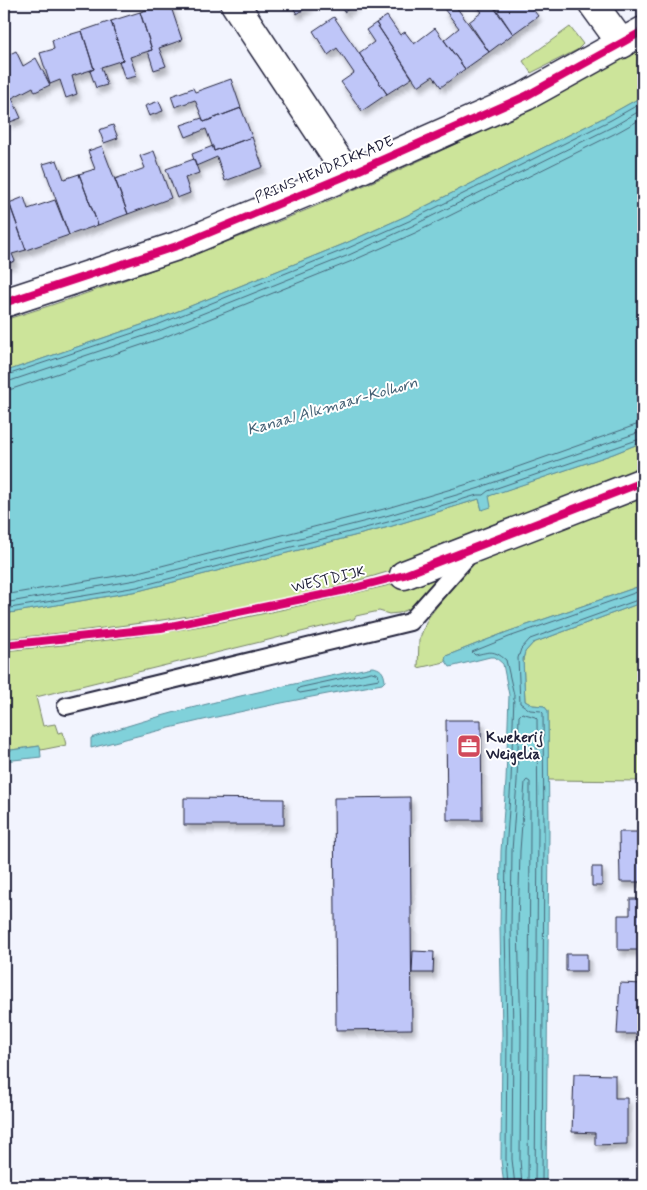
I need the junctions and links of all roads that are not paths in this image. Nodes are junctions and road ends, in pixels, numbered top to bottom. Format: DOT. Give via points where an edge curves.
graph roads {
  1 [pos="235,4"];
  2 [pos="594,4"];
  3 [pos="633,38"];
  4 [pos="348,175"];
  5 [pos="4,303"];
  6 [pos="643,482"];
  7 [pos="476,546"];
  8 [pos="404,575"];
  9 [pos="66,706"];
  1 -- 4 [label="street"];
  2 -- 3 [label="street"];
  3 -- 4 [label="street, PRINS HENDRIKKADE" via="526,96"];
  4 -- 5 [label="street, PRINS HENDRIKKADE" via="177,246"];
  6 -- 7 [label="street"];
  7 -- 8 [label="street"];
  7 -- 9 [label="lane" via="410,622"];
}
